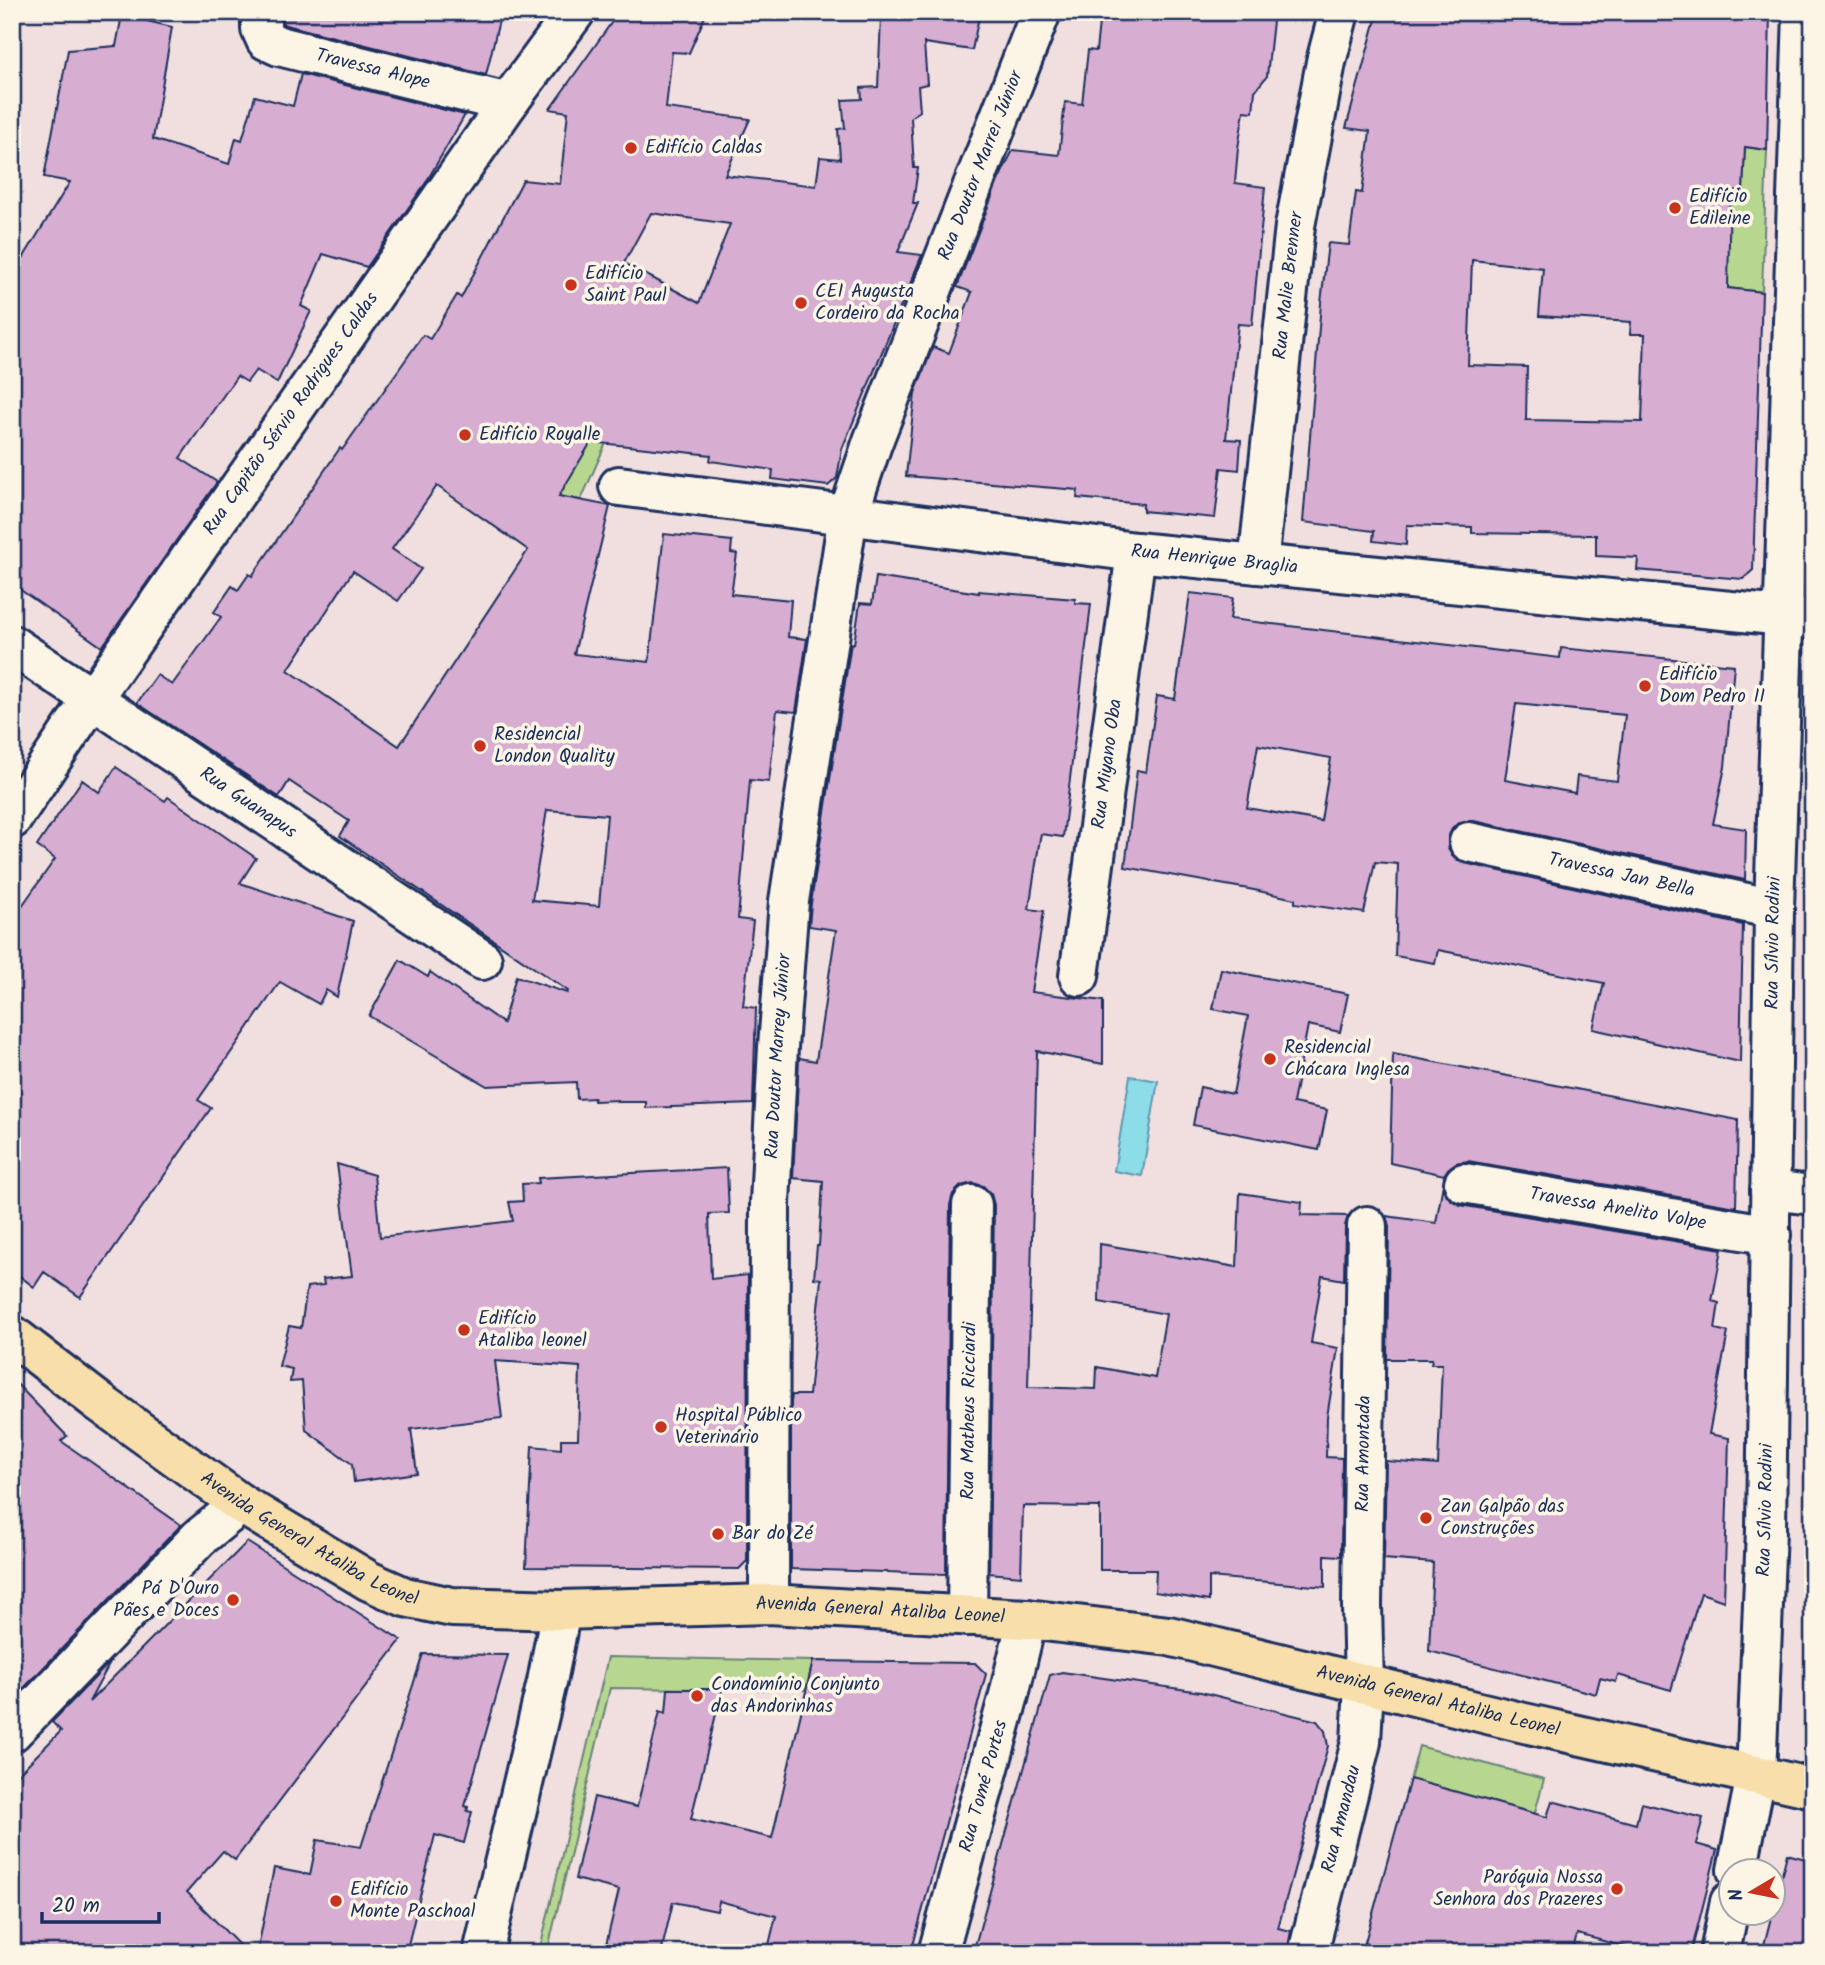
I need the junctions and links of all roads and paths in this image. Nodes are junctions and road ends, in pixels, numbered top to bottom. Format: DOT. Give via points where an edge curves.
graph roads {
  1 [pos="261,12"];
  2 [pos="575,12"];
  3 [pos="1041,12"];
  4 [pos="1339,12"];
  5 [pos="1803,12"];
  6 [pos="508,103"];
  7 [pos="618,486"];
  8 [pos="848,515"];
  9 [pos="1136,552"];
  10 [pos="1258,564"];
  11 [pos="1798,617"];
  12 [pos="12,645"];
  13 [pos="92,699"];
  14 [pos="12,819"];
  15 [pos="1469,842"];
  16 [pos="1774,909"];
  17 [pos="482,960"];
  18 [pos="1079,976"];
  19 [pos="1464,1183"];
  20 [pos="1770,1190"];
  21 [pos="1813,1195"];
  22 [pos="972,1205"];
  23 [pos="1367,1226"];
  24 [pos="1771,1235"];
  25 [pos="12,1335"];
  26 [pos="241,1504"];
  27 [pos="769,1604"];
  28 [pos="561,1610"];
  29 [pos="967,1616"];
  30 [pos="1027,1619"];
  31 [pos="1364,1684"];
  32 [pos="12,1732"];
  33 [pos="1756,1776"];
  34 [pos="1813,1788"];
  35 [pos="1740,1856"];
  36 [pos="1726,1926"];
  37 [pos="484,1953"];
  38 [pos="938,1953"];
  39 [pos="1308,1953"];
  40 [pos="1720,1953"];
  1 -- 6 [label="street, Travessa Alope" via="266,40 279,46"];
  2 -- 6 [label="street, Rua Capitão Sérvio Rodrigues Caldas"];
  3 -- 8 [label="street, Rua Doutor Marrei Júnior"];
  4 -- 10 [label="street, Rua Malie Brenner" via="1295,226"];
  5 -- 11 [label="street, Rua Sílvio Rodini"];
  6 -- 13 [label="street, Rua Capitão Sérvio Rodrigues Caldas"];
  7 -- 8 [label="street, Rua Henrique Braglia"];
  8 -- 9 [label="street, Rua Henrique Braglia"];
  8 -- 27 [label="street, Rua Doutor Marrey Júnior" via="789,901 778,1047 770,1203"];
  9 -- 10 [label="street, Rua Henrique Braglia"];
  9 -- 18 [label="street, Rua Miyano Oba"];
  10 -- 11 [label="street, Rua Henrique Braglia"];
  11 -- 16 [label="street, Rua Sílvio Rodini"];
  12 -- 13 [label="street, Rua Guanapus"];
  13 -- 14 [label="street, Rua Capitão Sérvio Rodrigues Caldas"];
  13 -- 17 [label="street, Rua Guanapus"];
  15 -- 16 [label="street, Travessa Jan Bella"];
  16 -- 20 [label="street, Rua Sílvio Rodini"];
  19 -- 24 [label="street, Travessa Anelito Volpe"];
  20 -- 21 [label="street"];
  20 -- 24 [label="street, Rua Sílvio Rodini"];
  22 -- 29 [label="street, Rua Matheus Ricciardi"];
  23 -- 31 [label="street, Rua Amontada"];
  24 -- 33 [label="street, Rua Sílvio Rodini"];
  25 -- 26 [label="main road, Avenida General Ataliba Leonel"];
  26 -- 28 [label="main road, Avenida General Ataliba Leonel" via="369,1581 405,1597 452,1607"];
  26 -- 32 [label="street" via="199,1538"];
  27 -- 28 [label="main road, Avenida General Ataliba Leonel"];
  27 -- 29 [label="main road, Avenida General Ataliba Leonel"];
  28 -- 37 [label="street"];
  29 -- 30 [label="main road, Avenida General Ataliba Leonel"];
  30 -- 31 [label="main road, Avenida General Ataliba Leonel" via="1169,1636"];
  30 -- 38 [label="street, Rua Tomé Portes"];
  31 -- 33 [label="main road, Avenida General Ataliba Leonel"];
  31 -- 39 [label="street, Rua Amandau" via="1361,1742"];
  33 -- 34 [label="main road, Avenida General Ataliba Leonel"];
  33 -- 35 [label="street, Rua Sílvio Rodini"];
  36 -- 40 [label="street"];
}
